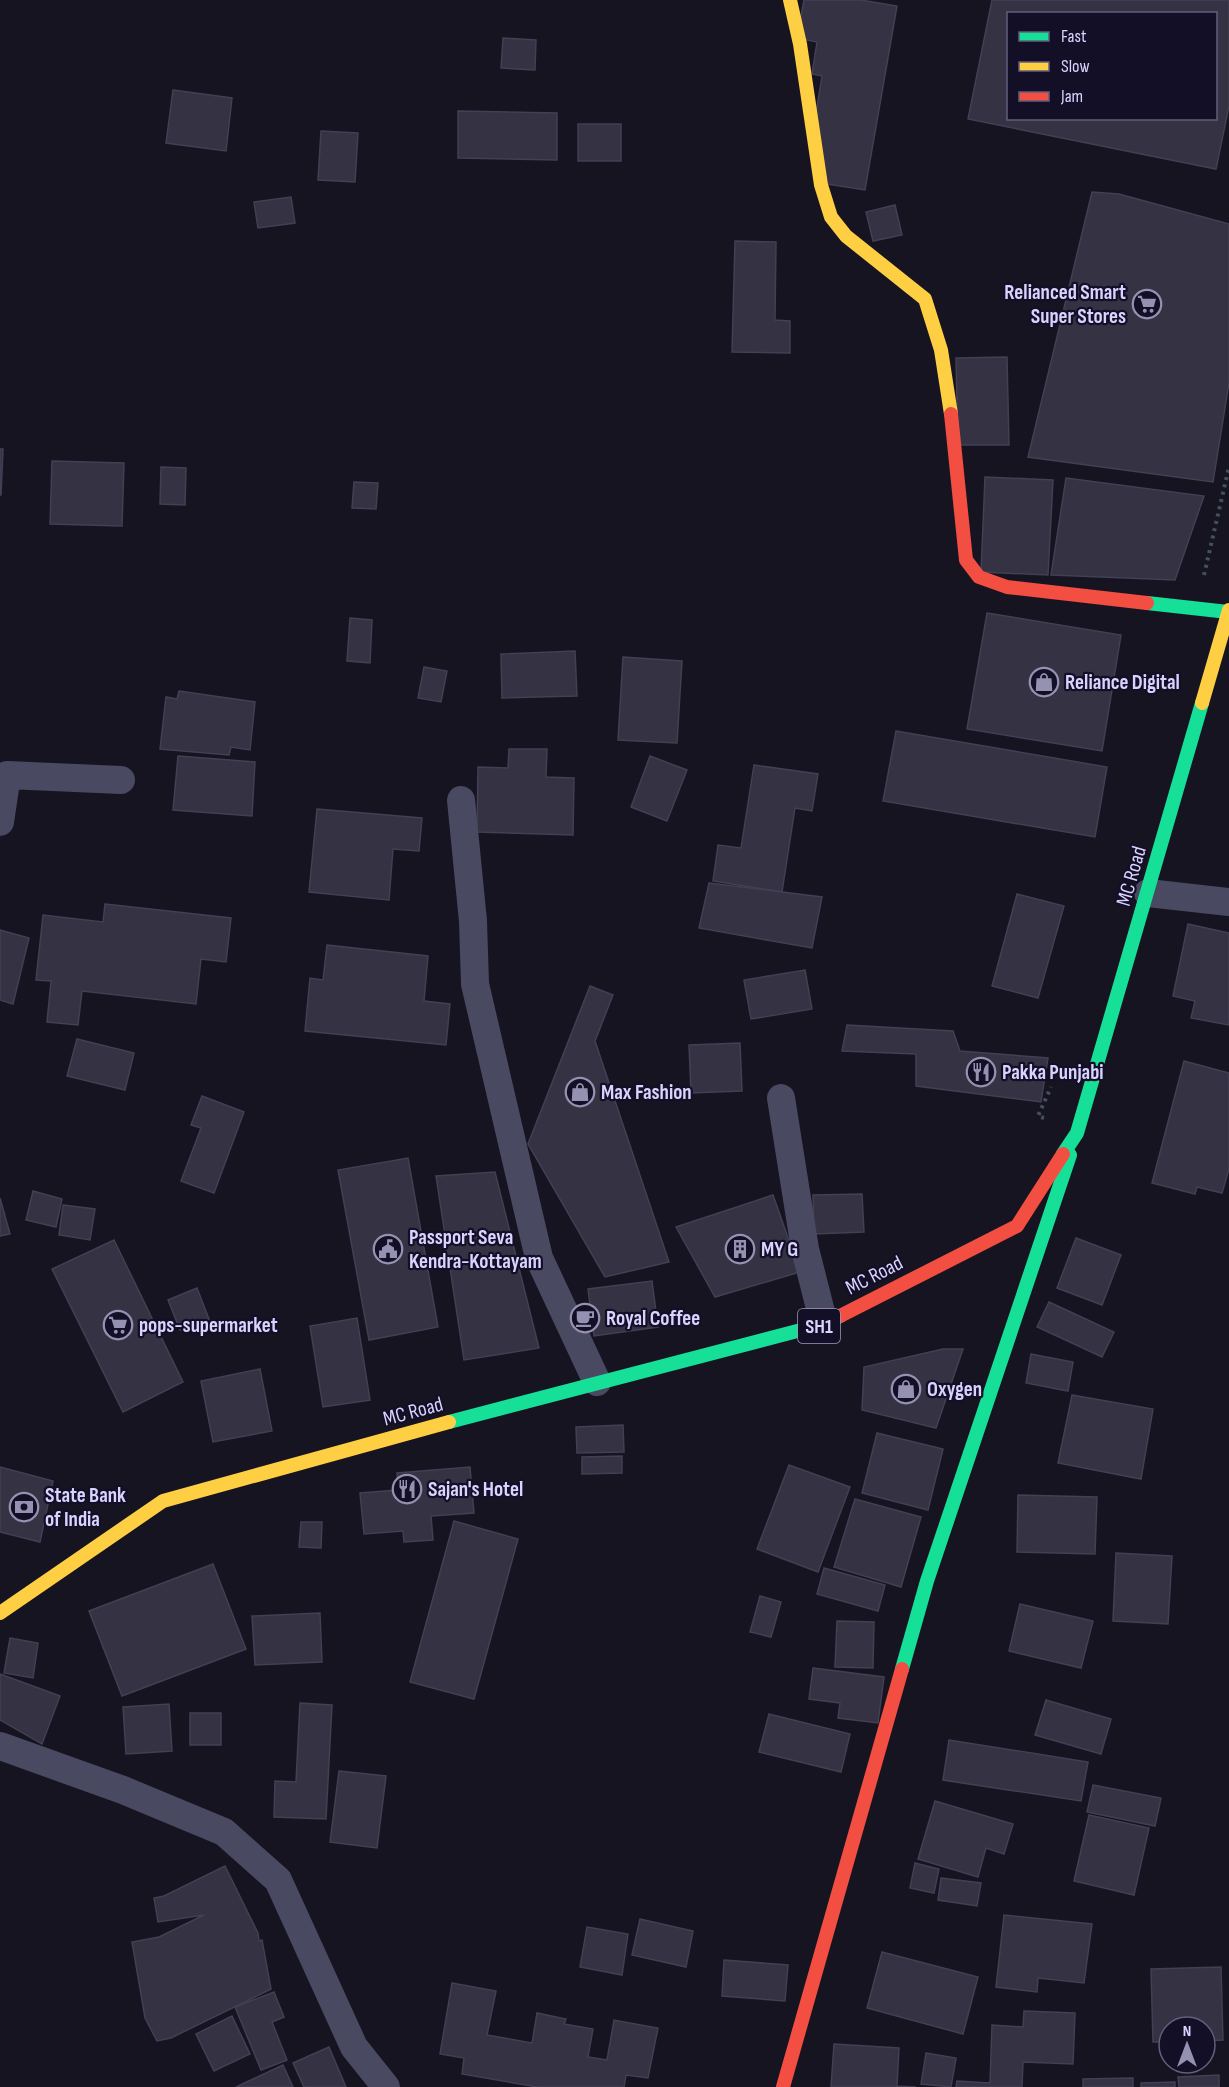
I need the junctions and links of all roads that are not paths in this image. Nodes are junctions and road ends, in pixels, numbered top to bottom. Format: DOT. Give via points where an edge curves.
graph roads {
  1 [pos="790,0"];
  2 [pos="1229,611"];
  3 [pos="121,780"];
  4 [pos="461,800"];
  5 [pos="0,822"];
  6 [pos="1148,893"];
  7 [pos="1229,902"];
  8 [pos="781,1098"];
  9 [pos="1077,1133"];
  10 [pos="824,1324"];
  11 [pos="597,1382"];
  12 [pos="0,1613"];
  13 [pos="0,1746"];
  14 [pos="386,2087"];
  15 [pos="783,2087"];
  1 -- 2 [label="street" via="821,185 831,217 846,236 925,299 948,384 966,560 979,577 1007,587"];
  2 -- 6 [label="street, MC Road / SH1"];
  3 -- 5 [label="street" via="7,775"];
  4 -- 11 [label="street" via="476,984 539,1258"];
  6 -- 7 [label="street"];
  6 -- 9 [label="street, MC Road / SH1"];
  8 -- 10 [label="street" via="805,1249"];
  9 -- 10 [label="street, MC Road / SH1" via="1017,1226"];
  9 -- 15 [label="street" via="927,1581"];
  10 -- 11 [label="street, MC Road / SH1"];
  11 -- 12 [label="street, MC Road / SH1" via="163,1501"];
  13 -- 14 [label="street" via="123,1790 224,1832 278,1880 354,2047"];
}
